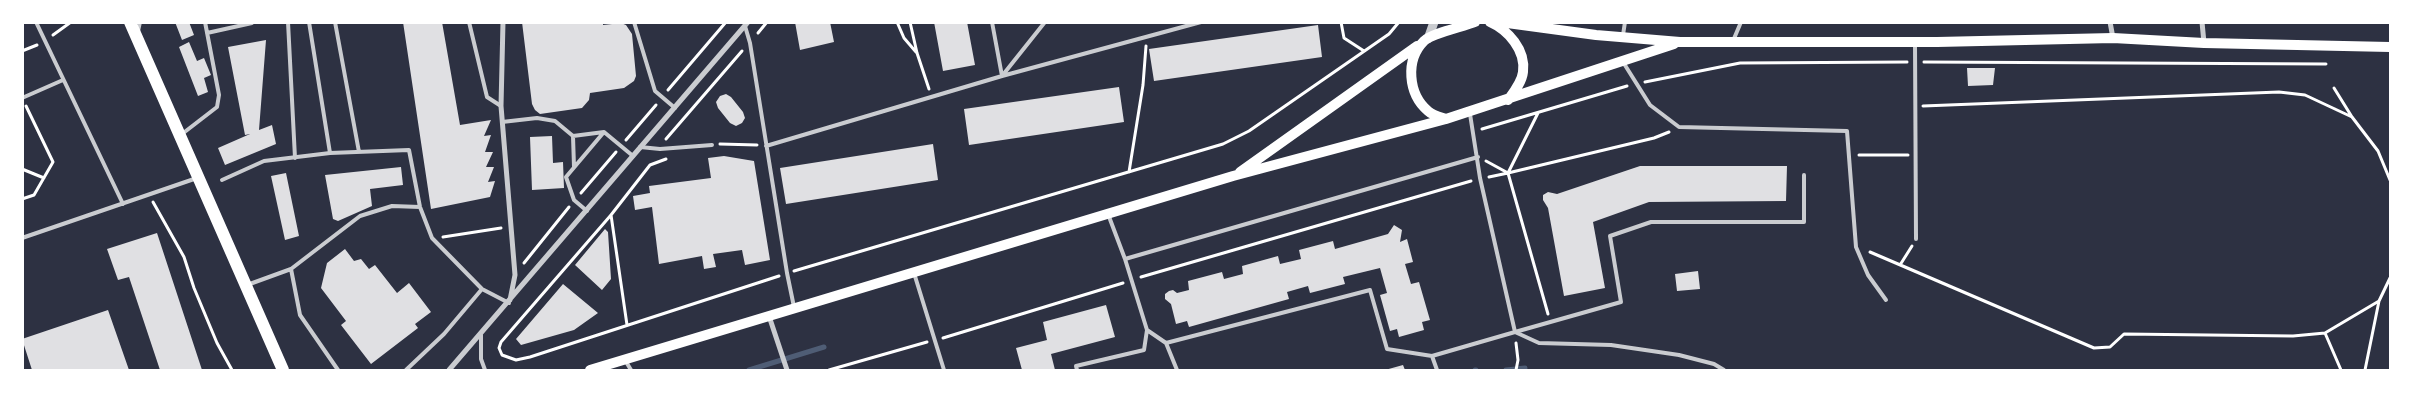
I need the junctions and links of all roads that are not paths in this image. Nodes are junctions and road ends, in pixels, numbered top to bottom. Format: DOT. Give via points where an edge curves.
graph roads {
  1 [pos="36,22"];
  2 [pos="130,22"];
  3 [pos="140,22"];
  4 [pos="205,22"];
  5 [pos="288,22"];
  6 [pos="309,22"];
  7 [pos="335,22"];
  8 [pos="469,22"];
  9 [pos="503,22"];
  10 [pos="634,22"];
  11 [pos="992,22"];
  12 [pos="1045,22"];
  13 [pos="1201,22"];
  14 [pos="1434,22"];
  15 [pos="1475,22"];
  16 [pos="1490,22"];
  17 [pos="1500,22"];
  18 [pos="1624,22"];
  19 [pos="1741,22"];
  20 [pos="2110,22"];
  21 [pos="2202,22"];
  22 [pos="252,23"];
  23 [pos="746,24"];
  24 [pos="207,33"];
  25 [pos="136,38"];
  26 [pos="1623,38"];
  27 [pos="2113,38"];
  28 [pos="1426,40"];
  29 [pos="1680,42"];
  30 [pos="1733,42"];
  31 [pos="1915,42"];
  32 [pos="2204,43"];
  33 [pos="2390,47"];
  34 [pos="1623,62"];
  35 [pos="1002,76"];
  36 [pos="63,80"];
  37 [pos="23,98"];
  38 [pos="1508,100"];
  39 [pos="501,106"];
  40 [pos="675,108"];
  41 [pos="1469,111"];
  42 [pos="1446,119"];
  43 [pos="502,122"];
  44 [pos="604,132"];
  45 [pos="180,135"];
  46 [pos="573,136"];
  47 [pos="712,145"];
  48 [pos="766,146"];
  49 [pos="640,147"];
  50 [pos="359,152"];
  51 [pos="330,154"];
  52 [pos="633,156"];
  53 [pos="1478,157"];
  54 [pos="295,158"];
  55 [pos="574,168"];
  56 [pos="1804,175"];
  57 [pos="1233,176"];
  58 [pos="199,178"];
  59 [pos="222,180"];
  60 [pos="123,204"];
  61 [pos="420,207"];
  62 [pos="587,211"];
  63 [pos="1108,214"];
  64 [pos="22,238"];
  65 [pos="1916,240"];
  66 [pos="1125,259"];
  67 [pos="291,269"];
  68 [pos="914,273"];
  69 [pos="245,286"];
  70 [pos="482,289"];
  71 [pos="1886,300"];
  72 [pos="509,303"];
  73 [pos="794,309"];
  74 [pos="769,316"];
  75 [pos="1147,330"];
  76 [pos="1515,332"];
  77 [pos="482,334"];
  78 [pos="1166,343"];
  79 [pos="1432,356"];
  80 [pos="625,360"];
  81 [pos="786,368"];
  82 [pos="283,370"];
  83 [pos="338,370"];
  84 [pos="406,370"];
  85 [pos="449,370"];
  86 [pos="485,370"];
  87 [pos="590,370"];
  88 [pos="631,370"];
  89 [pos="944,370"];
  90 [pos="1077,370"];
  91 [pos="1177,370"];
  92 [pos="1436,370"];
  93 [pos="1724,370"];
  1 -- 36 [label="lane"];
  2 -- 25 [label="main road"];
  3 -- 25 [label="lane"];
  4 -- 24 [label="lane"];
  5 -- 54 [label="lane"];
  6 -- 51 [label="lane"];
  7 -- 50 [label="lane"];
  8 -- 39 [label="lane" via="487,97"];
  9 -- 39 [label="street"];
  10 -- 40 [label="lane" via="655,92"];
  11 -- 35 [label="lane"];
  12 -- 35 [label="lane"];
  13 -- 35 [label="lane"];
  14 -- 28 [label="street"];
  15 -- 28 [label="main road"];
  16 -- 38 [label="main road" via="1510,35 1522,59 1523,72"];
  17 -- 26 [label="main road"];
  18 -- 26 [label="lane"];
  19 -- 30 [label="lane"];
  20 -- 27 [label="street"];
  21 -- 32 [label="street"];
  22 -- 24 [label="lane"];
  23 -- 40 [label="street"];
  23 -- 48 [label="lane"];
  24 -- 45 [label="lane" via="219,94 217,107"];
  25 -- 45 [label="main road"];
  26 -- 29 [label="main road"];
  27 -- 31 [label="main road"];
  27 -- 32 [label="main road"];
  28 -- 42 [label="main road" via="1414,54 1411,77 1414,90 1429,112"];
  28 -- 57 [label="main road"];
  29 -- 30 [label="main road"];
  29 -- 34 [label="main road"];
  30 -- 31 [label="main road"];
  31 -- 65 [label="lane"];
  32 -- 33 [label="main road"];
  34 -- 38 [label="main road"];
  34 -- 71 [label="lane" via="1650,106 1679,127 1847,131 1856,247 1868,275"];
  35 -- 48 [label="lane"];
  36 -- 37 [label="lane"];
  36 -- 60 [label="lane"];
  38 -- 41 [label="main road"];
  39 -- 43 [label="street"];
  40 -- 49 [label="street"];
  41 -- 42 [label="main road"];
  41 -- 53 [label="lane"];
  42 -- 57 [label="main road"];
  43 -- 46 [label="lane" via="537,118 555,121"];
  43 -- 72 [label="street" via="515,275"];
  44 -- 46 [label="lane"];
  44 -- 52 [label="lane"];
  44 -- 55 [label="lane"];
  45 -- 58 [label="main road"];
  46 -- 55 [label="lane"];
  47 -- 49 [label="lane" via="660,149"];
  48 -- 73 [label="lane"];
  49 -- 52 [label="street"];
  50 -- 51 [label="lane"];
  50 -- 61 [label="lane" via="409,150"];
  51 -- 54 [label="lane"];
  52 -- 62 [label="street"];
  53 -- 66 [label="lane"];
  53 -- 76 [label="lane"];
  54 -- 59 [label="lane" via="264,161"];
  55 -- 62 [label="lane" via="566,177 574,200"];
  56 -- 76 [label="lane" via="1804,222 1651,222 1610,236 1621,302"];
  57 -- 63 [label="main road"];
  58 -- 60 [label="lane"];
  58 -- 69 [label="main road"];
  60 -- 64 [label="lane"];
  61 -- 67 [label="lane" via="392,206 360,216"];
  61 -- 70 [label="lane" via="432,238"];
  62 -- 72 [label="street"];
  63 -- 66 [label="lane"];
  63 -- 68 [label="main road"];
  66 -- 75 [label="lane"];
  67 -- 69 [label="lane"];
  67 -- 83 [label="lane" via="300,315"];
  68 -- 73 [label="main road"];
  68 -- 89 [label="lane"];
  69 -- 82 [label="main road"];
  70 -- 72 [label="lane"];
  70 -- 84 [label="lane" via="444,334"];
  72 -- 77 [label="street"];
  73 -- 74 [label="main road"];
  74 -- 80 [label="main road"];
  74 -- 81 [label="street"];
  75 -- 78 [label="lane"];
  75 -- 90 [label="lane" via="1144,350 1076,366"];
  76 -- 79 [label="lane"];
  76 -- 93 [label="lane" via="1539,343 1611,345 1679,355 1714,364"];
  77 -- 85 [label="street"];
  77 -- 86 [label="lane" via="481,359"];
  78 -- 79 [label="lane" via="1370,290 1387,349"];
  78 -- 91 [label="lane"];
  79 -- 92 [label="lane"];
  80 -- 87 [label="main road"];
  80 -- 88 [label="lane"];
}
